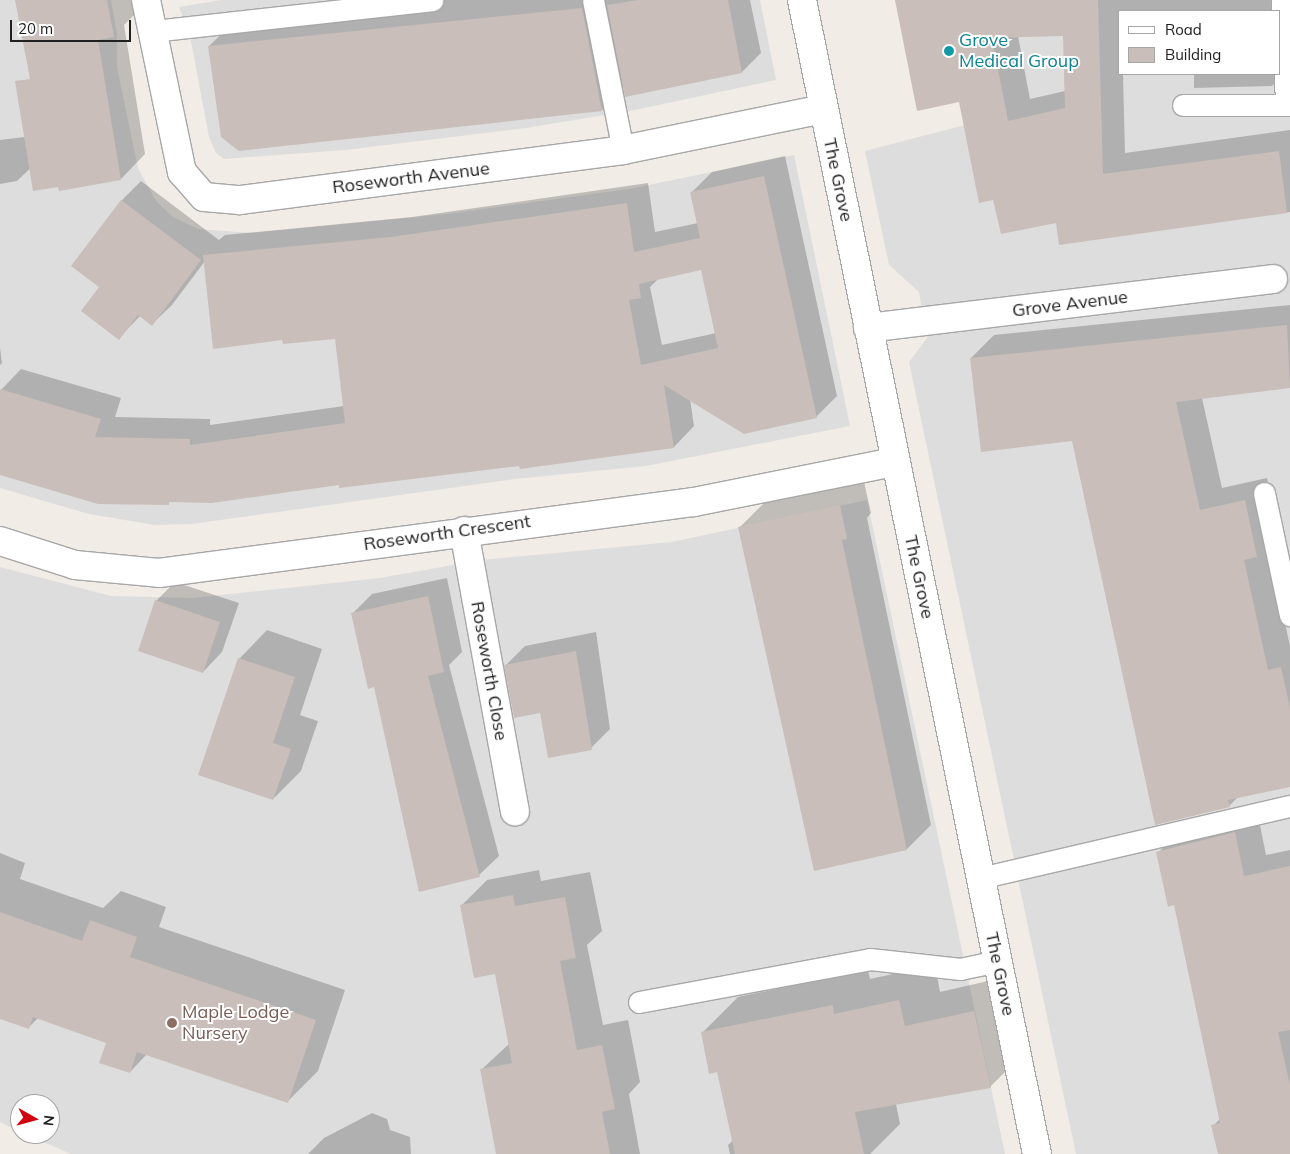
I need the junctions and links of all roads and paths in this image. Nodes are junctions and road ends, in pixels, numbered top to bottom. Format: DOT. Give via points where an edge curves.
graph roads {
  1 [pos="146,0"];
  2 [pos="432,0"];
  3 [pos="593,0"];
  4 [pos="802,0"];
  5 [pos="1282,0"];
  6 [pos="153,31"];
  7 [pos="1183,105"];
  8 [pos="1288,105"];
  9 [pos="823,109"];
  10 [pos="623,150"];
  11 [pos="1273,279"];
  12 [pos="868,328"];
  13 [pos="895,462"];
  14 [pos="1264,493"];
  15 [pos="464,531"];
  16 [pos="0,542"];
  17 [pos="1290,615"];
  18 [pos="1290,806"];
  19 [pos="515,811"];
  20 [pos="980,878"];
  21 [pos="998,961"];
  22 [pos="639,1002"];
  23 [pos="1037,1154"];
  1 -- 6 [label="street, Roseworth Avenue"];
  2 -- 6 [label="lane"];
  3 -- 10 [label="lane"];
  4 -- 9 [label="street, The Grove"];
  5 -- 8 [label="lane"];
  6 -- 10 [label="street, Roseworth Avenue" via="182,172 204,197 240,200"];
  7 -- 8 [label="lane"];
  9 -- 10 [label="street, Roseworth Avenue"];
  9 -- 12 [label="street, The Grove"];
  11 -- 12 [label="street, Grove Avenue"];
  12 -- 13 [label="street, The Grove"];
  13 -- 15 [label="street, Roseworth Crescent" via="694,502"];
  13 -- 20 [label="street, The Grove"];
  14 -- 17 [label="lane"];
  15 -- 16 [label="street, Roseworth Crescent" via="159,573 75,565"];
  15 -- 19 [label="street, Roseworth Close"];
  18 -- 20 [label="lane"];
  20 -- 21 [label="street, The Grove"];
  21 -- 22 [label="lane" via="960,969 870,959"];
  21 -- 23 [label="street, The Grove"];
}
